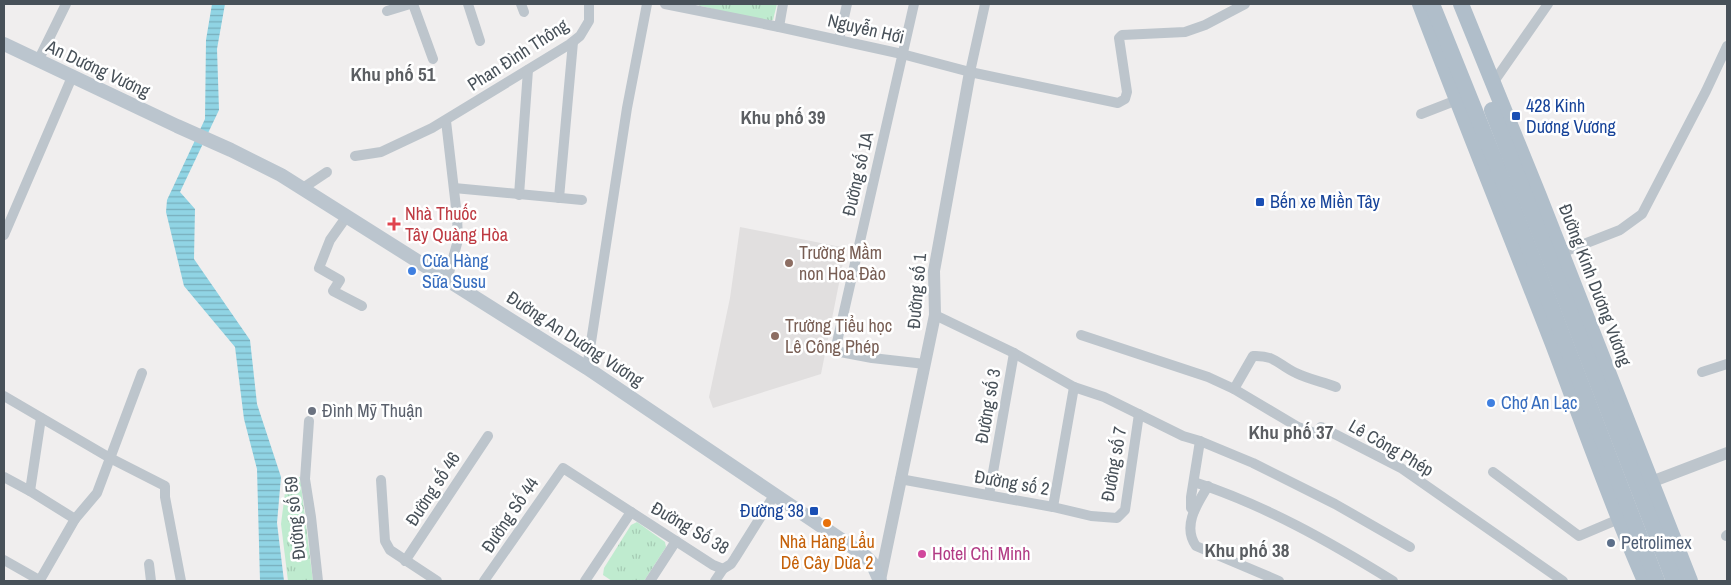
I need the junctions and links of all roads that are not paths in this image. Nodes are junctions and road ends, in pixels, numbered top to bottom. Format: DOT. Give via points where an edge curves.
graph roads {
  1 [pos="66,4"];
  2 [pos="411,4"];
  3 [pos="468,4"];
  4 [pos="589,4"];
  5 [pos="647,4"];
  6 [pos="665,4"];
  7 [pos="783,4"];
  8 [pos="846,4"];
  9 [pos="914,4"];
  10 [pos="985,4"];
  11 [pos="1245,4"];
  12 [pos="1420,4"];
  13 [pos="1432,4"];
  14 [pos="1450,4"];
  15 [pos="1461,4"];
  16 [pos="1548,4"];
  17 [pos="387,11"];
  18 [pos="779,26"];
  19 [pos="839,40"];
  20 [pos="480,41"];
  21 [pos="572,42"];
  22 [pos="4,44"];
  23 [pos="1727,46"];
  24 [pos="902,54"];
  25 [pos="433,59"];
  26 [pos="38,61"];
  27 [pos="528,70"];
  28 [pos="970,72"];
  29 [pos="72,77"];
  30 [pos="1488,86"];
  31 [pos="1463,97"];
  32 [pos="1420,114"];
  33 [pos="446,121"];
  34 [pos="177,126"];
  35 [pos="355,156"];
  36 [pos="327,172"];
  37 [pos="303,188"];
  38 [pos="454,188"];
  39 [pos="519,194"];
  40 [pos="559,198"];
  41 [pos="582,200"];
  42 [pos="347,216"];
  43 [pos="4,235"];
  44 [pos="1554,253"];
  45 [pos="1524,255"];
  46 [pos="447,280"];
  47 [pos="362,306"];
  48 [pos="935,314"];
  49 [pos="1081,335"];
  50 [pos="1014,353"];
  51 [pos="925,364"];
  52 [pos="1727,364"];
  53 [pos="587,368"];
  54 [pos="1702,372"];
  55 [pos="142,373"];
  56 [pos="1074,387"];
  57 [pos="1336,387"];
  58 [pos="1234,389"];
  59 [pos="4,396"];
  60 [pos="1584,409"];
  61 [pos="1139,414"];
  62 [pos="41,418"];
  63 [pos="310,421"];
  64 [pos="488,436"];
  65 [pos="1200,441"];
  66 [pos="1727,454"];
  67 [pos="110,458"];
  68 [pos="562,468"];
  69 [pos="1493,472"];
  70 [pos="4,477"];
  71 [pos="900,479"];
  72 [pos="381,480"];
  73 [pos="1194,482"];
  74 [pos="1645,484"];
  75 [pos="1208,486"];
  76 [pos="30,491"];
  77 [pos="775,494"];
  78 [pos="989,495"];
  79 [pos="1053,507"];
  80 [pos="1194,511"];
  81 [pos="631,512"];
  82 [pos="1117,518"];
  83 [pos="75,519"];
  84 [pos="1619,519"];
  85 [pos="676,541"];
  86 [pos="1410,547"];
  87 [pos="4,560"];
  88 [pos="405,561"];
  89 [pos="149,564"];
  90 [pos="723,569"];
  91 [pos="41,581"];
  92 [pos="151,581"];
  93 [pos="181,581"];
  94 [pos="318,581"];
  95 [pos="437,581"];
  96 [pos="484,581"];
  97 [pos="585,581"];
  98 [pos="650,581"];
  99 [pos="714,581"];
  100 [pos="882,581"];
  101 [pos="1279,581"];
  102 [pos="1394,581"];
  103 [pos="1563,581"];
  104 [pos="1645,581"];
  105 [pos="1657,581"];
  106 [pos="1674,581"];
  107 [pos="1690,581"];
  1 -- 26 [label="street"];
  2 -- 17 [label="street"];
  2 -- 25 [label="street"];
  3 -- 20 [label="street"];
  4 -- 21 [label="street, Phan Đình Thông" via="589,21"];
  5 -- 53 [label="street" via="626,108"];
  6 -- 18 [label="street, Nguyễn Hới"];
  7 -- 18 [label="street"];
  8 -- 19 [label="street"];
  9 -- 24 [label="street, Đường số 1A"];
  10 -- 28 [label="street, Đường số 1"];
  11 -- 28 [label="street, Nguyễn Hới" via="1185,32 1122,35 1119,38 1126,92 1125,99 1118,103"];
  12 -- 31 [label="main road"];
  13 -- 31 [label="main road"];
  14 -- 30 [label="main road, Đường Kinh Dương Vương"];
  15 -- 30 [label="main road, Đường Kinh Dương Vương"];
  16 -- 30 [label="street"];
  18 -- 19 [label="street, Nguyễn Hới"];
  19 -- 24 [label="street, Nguyễn Hới"];
  21 -- 27 [label="street, Phan Đình Thông"];
  21 -- 40 [label="street"];
  22 -- 26 [label="main road, An Dương Vương"];
  23 -- 44 [label="street" via="1642,214 1620,230"];
  24 -- 28 [label="street, Nguyễn Hới"];
  24 -- 51 [label="street, Đường số 1A" via="836,351"];
  26 -- 29 [label="main road, An Dương Vương"];
  27 -- 33 [label="street, Phan Đình Thông"];
  27 -- 39 [label="street"];
  28 -- 48 [label="street, Đường số 1" via="934,272"];
  29 -- 34 [label="main road, An Dương Vương"];
  29 -- 43 [label="street"];
  30 -- 31 [label="main road"];
  30 -- 44 [label="main road, Đường Kinh Dương Vương"];
  31 -- 32 [label="street"];
  31 -- 45 [label="main road"];
  33 -- 35 [label="street, Phan Đình Thông" via="381,152"];
  33 -- 38 [label="street"];
  34 -- 37 [label="main road, Đường An Dương Vương"];
  36 -- 37 [label="street"];
  37 -- 42 [label="main road, Đường An Dương Vương"];
  38 -- 39 [label="street"];
  38 -- 46 [label="street" via="458,240"];
  39 -- 40 [label="street"];
  40 -- 41 [label="street"];
  42 -- 46 [label="main road, Đường An Dương Vương"];
  42 -- 47 [label="street" via="330,240 319,268 340,280 333,291"];
  44 -- 45 [label="main road"];
  44 -- 74 [label="main road, Đường Kinh Dương Vương"];
  45 -- 60 [label="main road"];
  46 -- 53 [label="main road, Đường An Dương Vương"];
  48 -- 50 [label="street"];
  48 -- 51 [label="street, Đường số 1"];
  49 -- 58 [label="street, Lê Công Phép" via="1208,377"];
  50 -- 56 [label="street"];
  50 -- 78 [label="street, Đường số 3"];
  51 -- 71 [label="street, Đường số 1"];
  52 -- 54 [label="street"];
  53 -- 77 [label="main road, Đường An Dương Vương"];
  55 -- 67 [label="street"];
  56 -- 61 [label="street"];
  56 -- 79 [label="street"];
  57 -- 58 [label="street" via="1296,373 1265,355 1253,356"];
  58 -- 103 [label="street, Lê Công Phép" via="1298,427 1317,434 1321,427 1401,468"];
  59 -- 62 [label="street"];
  60 -- 84 [label="main road"];
  60 -- 105 [label="main road"];
  61 -- 65 [label="street"];
  61 -- 82 [label="street, Đường số 7" via="1125,510"];
  62 -- 67 [label="street"];
  62 -- 76 [label="street"];
  63 -- 94 [label="street, Đường số 59" via="305,479"];
  64 -- 88 [label="street, Đường số 46"];
  65 -- 73 [label="street"];
  65 -- 86 [label="street" via="1253,463"];
  66 -- 74 [label="street"];
  67 -- 83 [label="street" via="97,493"];
  67 -- 93 [label="street" via="165,486"];
  68 -- 81 [label="street, Đường Số 38"];
  68 -- 96 [label="street, Đường Số 44"];
  69 -- 84 [label="street" via="1579,536"];
  70 -- 76 [label="street"];
  71 -- 78 [label="street, Đường số 2"];
  71 -- 100 [label="street, Đường số 1"];
  72 -- 88 [label="street" via="385,541 390,550"];
  73 -- 75 [label="street"];
  73 -- 80 [label="street" via="1191,497"];
  74 -- 106 [label="main road, Đường Kinh Dương Vương"];
  74 -- 107 [label="main road, Đường Kinh Dương Vương"];
  75 -- 80 [label="street"];
  75 -- 102 [label="street" via="1250,502 1309,532"];
  76 -- 83 [label="street"];
  77 -- 90 [label="street, Đường Số 38" via="731,564"];
  77 -- 100 [label="main road, Đường An Dương Vương" via="864,555"];
  78 -- 79 [label="street, Đường số 2"];
  79 -- 82 [label="street, Đường số 2"];
  80 -- 101 [label="street" via="1190,538 1196,546"];
  81 -- 85 [label="street, Đường Số 38"];
  81 -- 97 [label="street"];
  83 -- 91 [label="street"];
  84 -- 104 [label="main road"];
  85 -- 90 [label="street, Đường Số 38"];
  85 -- 98 [label="street"];
  87 -- 91 [label="street"];
  88 -- 95 [label="street"];
  89 -- 92 [label="street"];
  90 -- 99 [label="street"];
}
